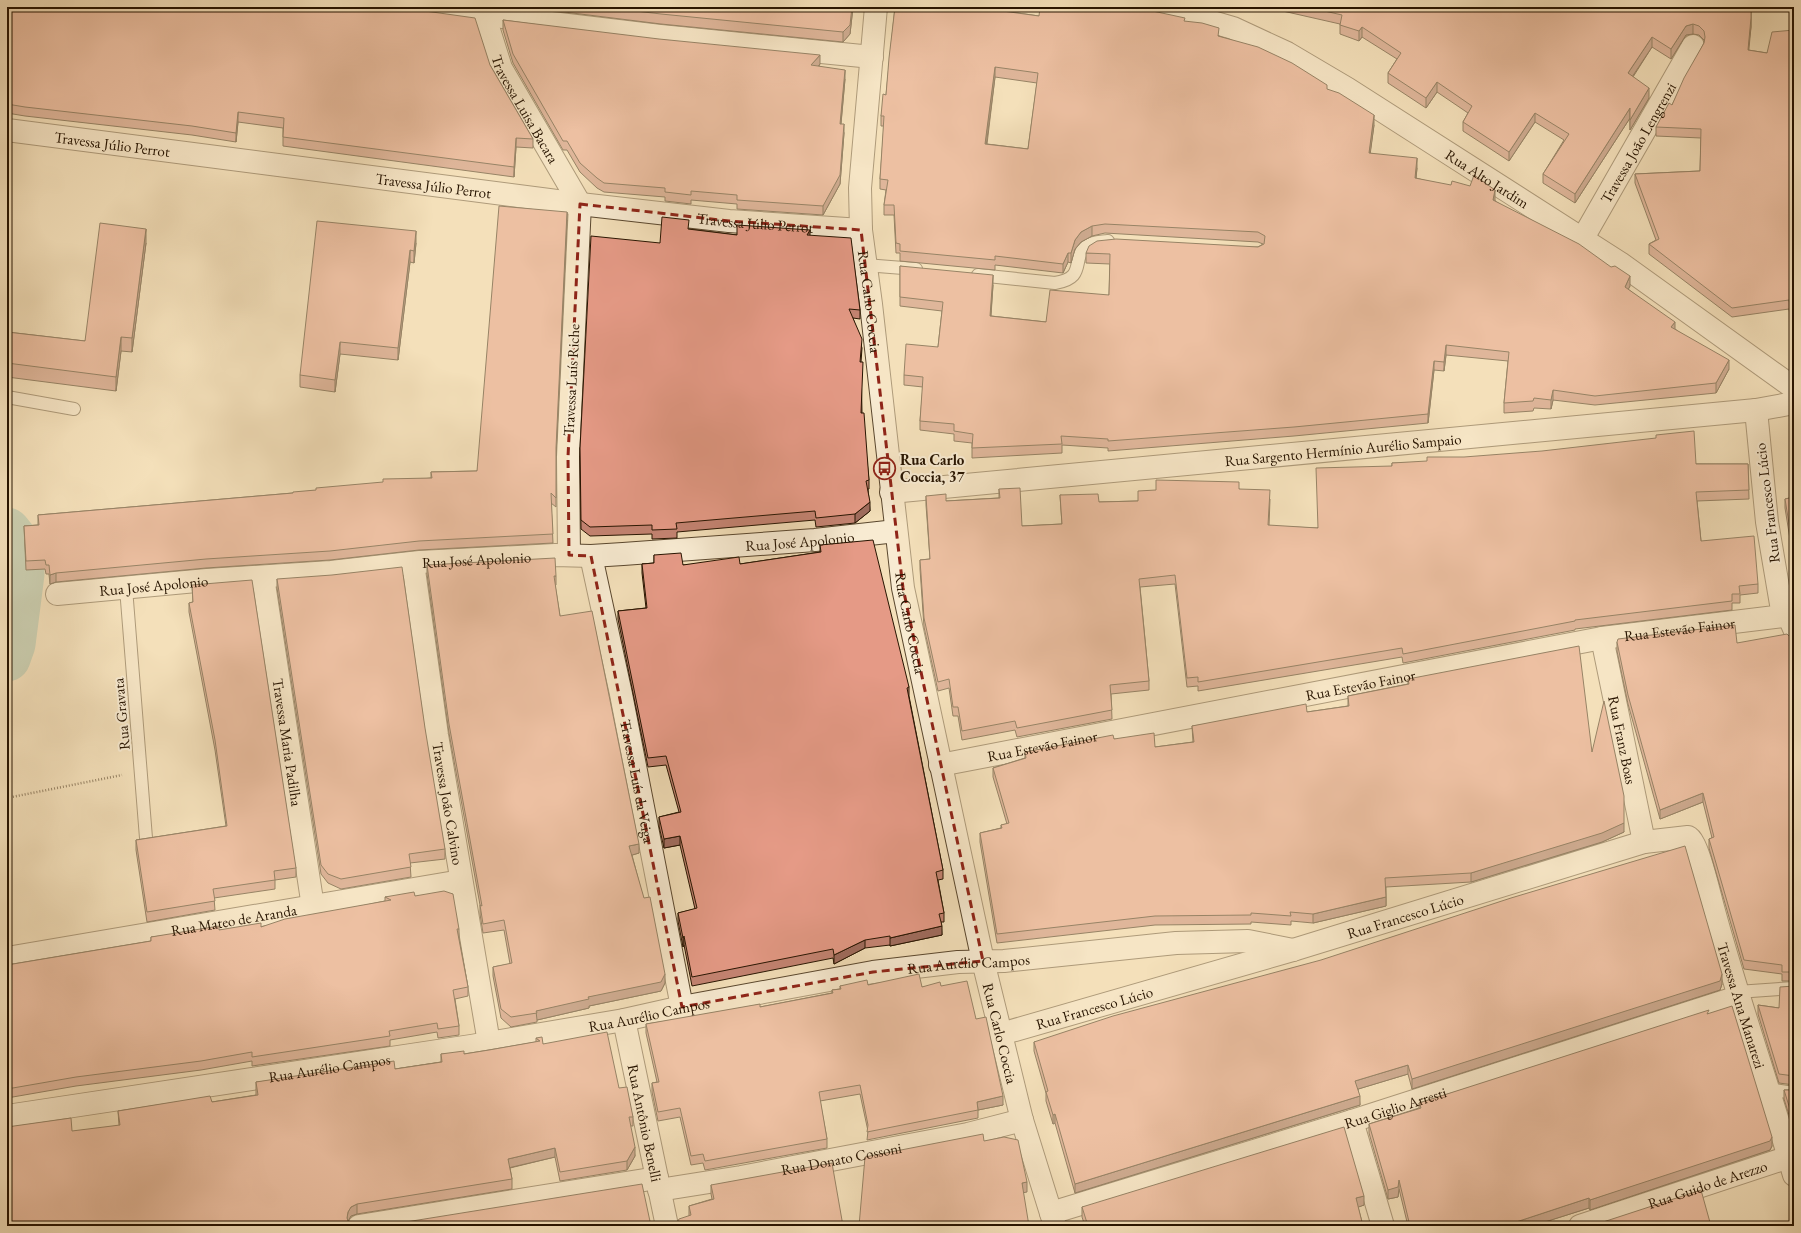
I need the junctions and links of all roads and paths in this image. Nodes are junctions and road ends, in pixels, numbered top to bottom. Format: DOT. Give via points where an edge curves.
graph roads {
  1 [pos="419,7"];
  2 [pos="876,7"];
  3 [pos="1161,7"];
  4 [pos="485,11"];
  5 [pos="1693,46"];
  6 [pos="872,57"];
  7 [pos="7,130"];
  8 [pos="580,204"];
  9 [pos="861,230"];
  10 [pos="1583,238"];
  11 [pos="1123,242"];
  12 [pos="865,265"];
  13 [pos="930,270"];
  14 [pos="969,274"];
  15 [pos="1794,388"];
  16 [pos="7,397"];
  17 [pos="1794,403"];
  18 [pos="74,409"];
  19 [pos="1756,410"];
  20 [pos="891,492"];
  21 [pos="896,531"];
  22 [pos="569,555"];
  23 [pos="591,556"];
  24 [pos="413,563"];
  25 [pos="263,577"];
  26 [pos="126,588"];
  27 [pos="57,594"];
  28 [pos="1782,616"];
  29 [pos="1602,638"];
  30 [pos="1794,641"];
  31 [pos="940,765"];
  32 [pos="142,772"];
  33 [pos="7,798"];
  34 [pos="1688,837"];
  35 [pos="146,838"];
  36 [pos="1644,842"];
  37 [pos="461,881"];
  38 [pos="313,907"];
  39 [pos="1293,950"];
  40 [pos="7,958"];
  41 [pos="983,961"];
  42 [pos="1794,988"];
  43 [pos="1738,995"];
  44 [pos="682,1007"];
  45 [pos="624,1020"];
  46 [pos="1000,1034"];
  47 [pos="489,1043"];
  48 [pos="1767,1089"];
  49 [pos="1794,1093"];
  50 [pos="7,1116"];
  51 [pos="1022,1120"];
  52 [pos="1352,1121"];
  53 [pos="1791,1166"];
  54 [pos="658,1184"];
  55 [pos="1053,1219"];
  56 [pos="359,1226"];
  57 [pos="667,1226"];
  58 [pos="1383,1226"];
  59 [pos="1580,1226"];
  1 -- 4 [label="street"];
  2 -- 6 [label="street, Rua Carlo Coccia"];
  3 -- 10 [label="street, Rua Alto Jardim" via="1233,28 1287,53"];
  4 -- 6 [label="street" via="660,36"];
  4 -- 8 [label="street, Travessa Luisa Bacara" via="501,68"];
  5 -- 10 [label="street, Travessa João Lengrenzi"];
  6 -- 9 [label="street, Rua Carlo Coccia" via="860,188"];
  7 -- 8 [label="street, Travessa Júlio Perrot"];
  8 -- 9 [label="street, Travessa Júlio Perrot" via="729,221"];
  8 -- 22 [label="street, Travessa Luís Riche" via="568,457"];
  9 -- 12 [label="street, Rua Carlo Coccia"];
  10 -- 15 [label="street, Rua Alto Jardim"];
  11 -- 14 [label="lane" via="1109,241 1088,245 1082,250 1074,275 1066,281 1055,283"];
  12 -- 13 [label="lane"];
  12 -- 20 [label="street, Rua Carlo Coccia"];
  16 -- 18 [label="lane"];
  17 -- 19 [label="street, Rua Sargento Hermínio Aurélio Sampaio"];
  19 -- 20 [label="street, Rua Sargento Hermínio Aurélio Sampaio"];
  19 -- 28 [label="street, Rua Francesco Lúcio" via="1767,522"];
  20 -- 21 [label="street, Rua Carlo Coccia"];
  21 -- 23 [label="street, Rua José Apolonio" via="815,540"];
  21 -- 31 [label="street, Rua Carlo Coccia" via="903,588"];
  22 -- 23 [label="street, Rua José Apolonio"];
  22 -- 24 [label="street, Rua José Apolonio"];
  23 -- 44 [label="street, Travessa Luís da Veiga" via="621,694"];
  24 -- 25 [label="street, Rua José Apolonio"];
  24 -- 37 [label="street, Travessa João Calvino"];
  25 -- 26 [label="street, Rua José Apolonio"];
  25 -- 38 [label="street, Travessa Maria Padilha"];
  26 -- 27 [label="street, Rua José Apolonio"];
  26 -- 32 [label="lane, Rua Gravata"];
  28 -- 29 [label="street, Rua Estevão Fainor"];
  28 -- 30 [label="lane, Rua Francesco Lúcio"];
  29 -- 31 [label="street, Rua Estevão Fainor"];
  29 -- 36 [label="street, Rua Franz Boas"];
  31 -- 41 [label="street, Rua Carlo Coccia"];
  32 -- 33 [label="path"];
  32 -- 35 [label="lane, Rua Gravata"];
  34 -- 36 [label="street, Rua Francesco Lúcio"];
  34 -- 43 [label="street, Travessa Ana Manarezi" via="1696,850"];
  36 -- 39 [label="street, Rua Francesco Lúcio"];
  37 -- 38 [label="street, Rua Mateo de Aranda"];
  37 -- 47 [label="street, Travessa João Calvino"];
  38 -- 40 [label="street, Rua Mateo de Aranda"];
  39 -- 41 [label="street, Rua Aurélio Campos" via="1248,941 1217,941"];
  39 -- 46 [label="street, Rua Francesco Lúcio"];
  41 -- 44 [label="street, Rua Aurélio Campos" via="873,972"];
  41 -- 46 [label="street, Rua Carlo Coccia"];
  42 -- 43 [label="lane"];
  43 -- 48 [label="street, Travessa Ana Manarezi"];
  43 -- 52 [label="street, Rua Giglio Arresti"];
  44 -- 45 [label="street, Rua Aurélio Campos"];
  45 -- 47 [label="street, Rua Aurélio Campos"];
  45 -- 54 [label="street, Rua Antônio Benelli"];
  46 -- 51 [label="street, Rua Carlo Coccia"];
  47 -- 50 [label="street, Rua Aurélio Campos"];
  48 -- 49 [label="lane"];
  48 -- 53 [label="street, Travessa Ana Manarezi"];
  51 -- 54 [label="street, Rua Donato Cossoni" via="968,1134 741,1177"];
  51 -- 55 [label="street, Rua Carlo Coccia"];
  52 -- 55 [label="street, Rua Giglio Arresti"];
  52 -- 58 [label="street"];
  53 -- 59 [label="street, Rua Guido de Arezzo"];
  54 -- 56 [label="street"];
  54 -- 57 [label="street, Rua Antônio Benelli"];
}
